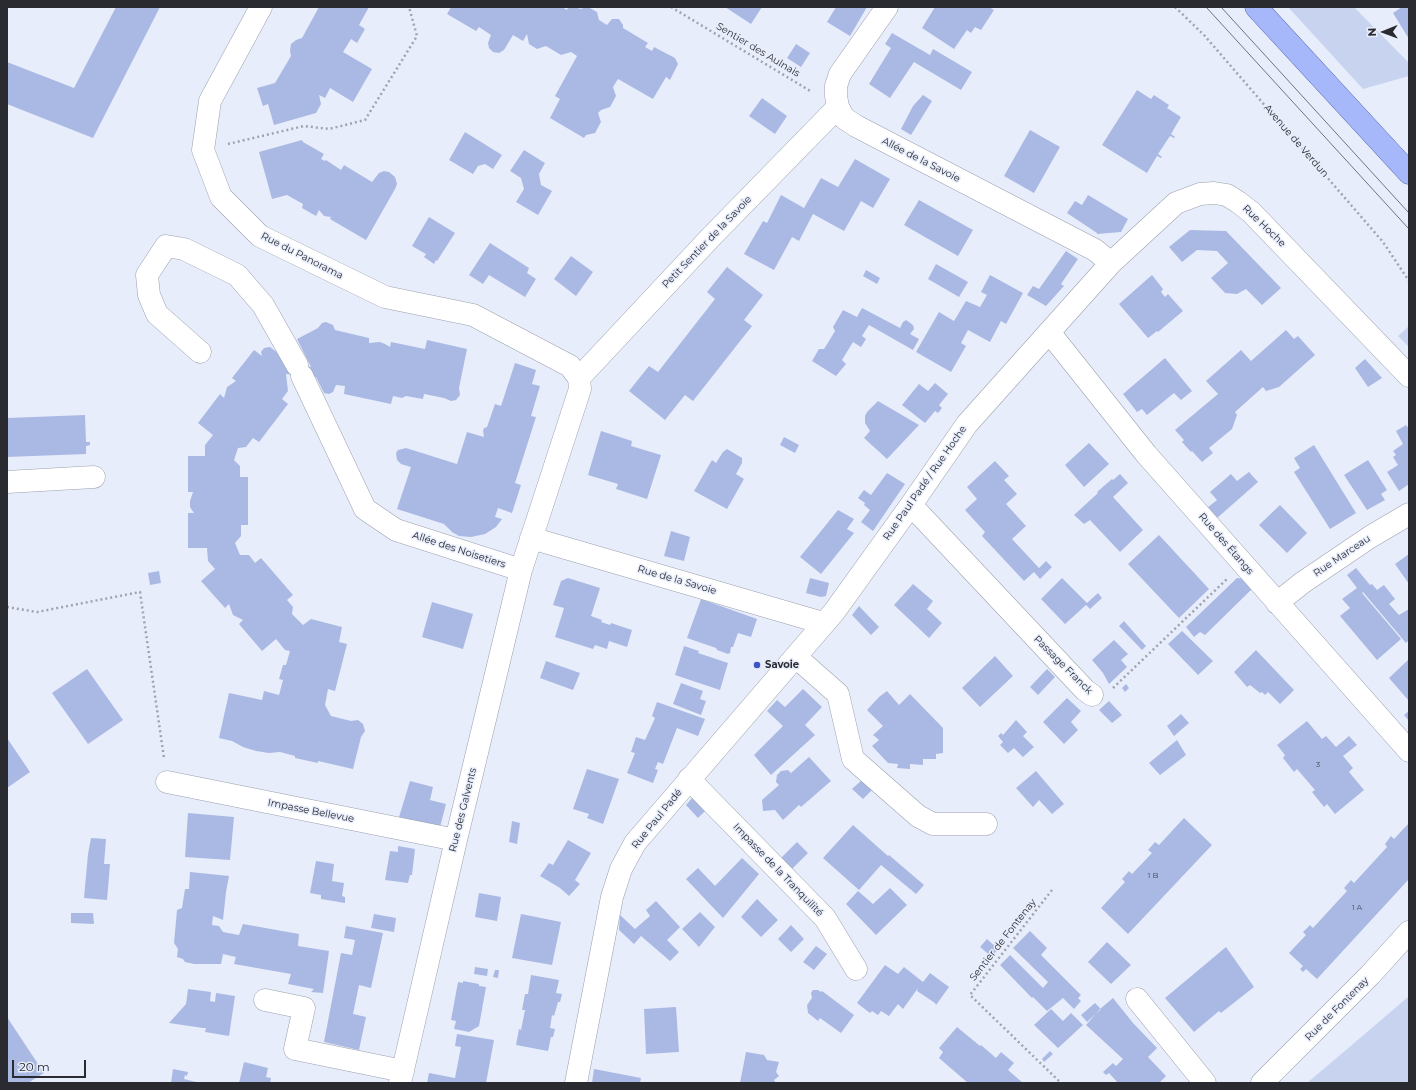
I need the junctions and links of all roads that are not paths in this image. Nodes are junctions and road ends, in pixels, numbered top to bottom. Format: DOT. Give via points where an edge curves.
graph roads {
  1 [pos="261,7"];
  2 [pos="887,7"];
  3 [pos="1256,7"];
  4 [pos="838,107"];
  5 [pos="1409,173"];
  6 [pos="1111,263"];
  7 [pos="1049,332"];
  8 [pos="1034,348"];
  9 [pos="200,352"];
  10 [pos="1409,376"];
  11 [pos="579,378"];
  12 [pos="94,477"];
  13 [pos="7,482"];
  14 [pos="911,505"];
  15 [pos="1409,514"];
  16 [pos="531,538"];
  17 [pos="521,570"];
  18 [pos="1278,603"];
  19 [pos="823,623"];
  20 [pos="796,657"];
  21 [pos="1092,695"];
  22 [pos="1409,751"];
  23 [pos="690,780"];
  24 [pos="167,782"];
  25 [pos="986,824"];
  26 [pos="456,840"];
  27 [pos="1409,932"];
  28 [pos="856,969"];
  29 [pos="1136,999"];
  30 [pos="265,1000"];
  31 [pos="402,1077"];
  32 [pos="576,1083"];
  33 [pos="1205,1083"];
  34 [pos="1262,1083"];
  1 -- 11 [label="street, Rue du Panorama" via="210,101 203,150 221,197 260,236 384,297 473,314 570,366"];
  2 -- 4 [label="street" via="840,74 836,86"];
  3 -- 5 [label="main road"];
  4 -- 6 [label="street, Allée de la Savoie" via="844,118 856,126 1095,250"];
  4 -- 11 [label="street, Petit Sentier de la Savoie"];
  6 -- 7 [label="street, Rue Hoche"];
  6 -- 10 [label="street, Rue Hoche" via="1176,204 1200,194 1227,195 1251,212"];
  7 -- 8 [label="street, Rue Hoche"];
  7 -- 18 [label="street, Rue des Étangs" via="1146,454"];
  8 -- 14 [label="street, Rue Paul Padé / Rue Hoche" via="967,424"];
  9 -- 17 [label="street, Allée des Noisetiers" via="157,314 149,295 147,275 166,246 184,249 237,275 263,305 299,370 365,508 396,530"];
  11 -- 16 [label="street, Rue des Galvents" via="580,389"];
  12 -- 13 [label="street"];
  14 -- 19 [label="street, Rue Paul Padé / Rue Hoche" via="834,612"];
  14 -- 21 [label="street, Passage Franck"];
  15 -- 18 [label="street, Rue Marceau" via="1302,583"];
  16 -- 17 [label="street, Rue des Galvents"];
  16 -- 19 [label="street, Rue de la Savoie"];
  17 -- 26 [label="street, Rue des Galvents"];
  18 -- 22 [label="street, Rue des Étangs"];
  19 -- 20 [label="street, Rue Paul Padé"];
  20 -- 23 [label="street, Rue Paul Padé"];
  20 -- 25 [label="street" via="838,694 853,759 918,816 933,824"];
  23 -- 28 [label="street, Impasse de la Tranquilité" via="825,918"];
  23 -- 32 [label="street, Rue Paul Padé" via="635,843 621,869 612,897"];
  24 -- 26 [label="street, Impasse Bellevue"];
  26 -- 31 [label="street, Rue des Galvents"];
  27 -- 34 [label="street, Rue de Fontenay" via="1370,975"];
  29 -- 33 [label="street"];
  30 -- 31 [label="street" via="304,1008 295,1048"];
}
